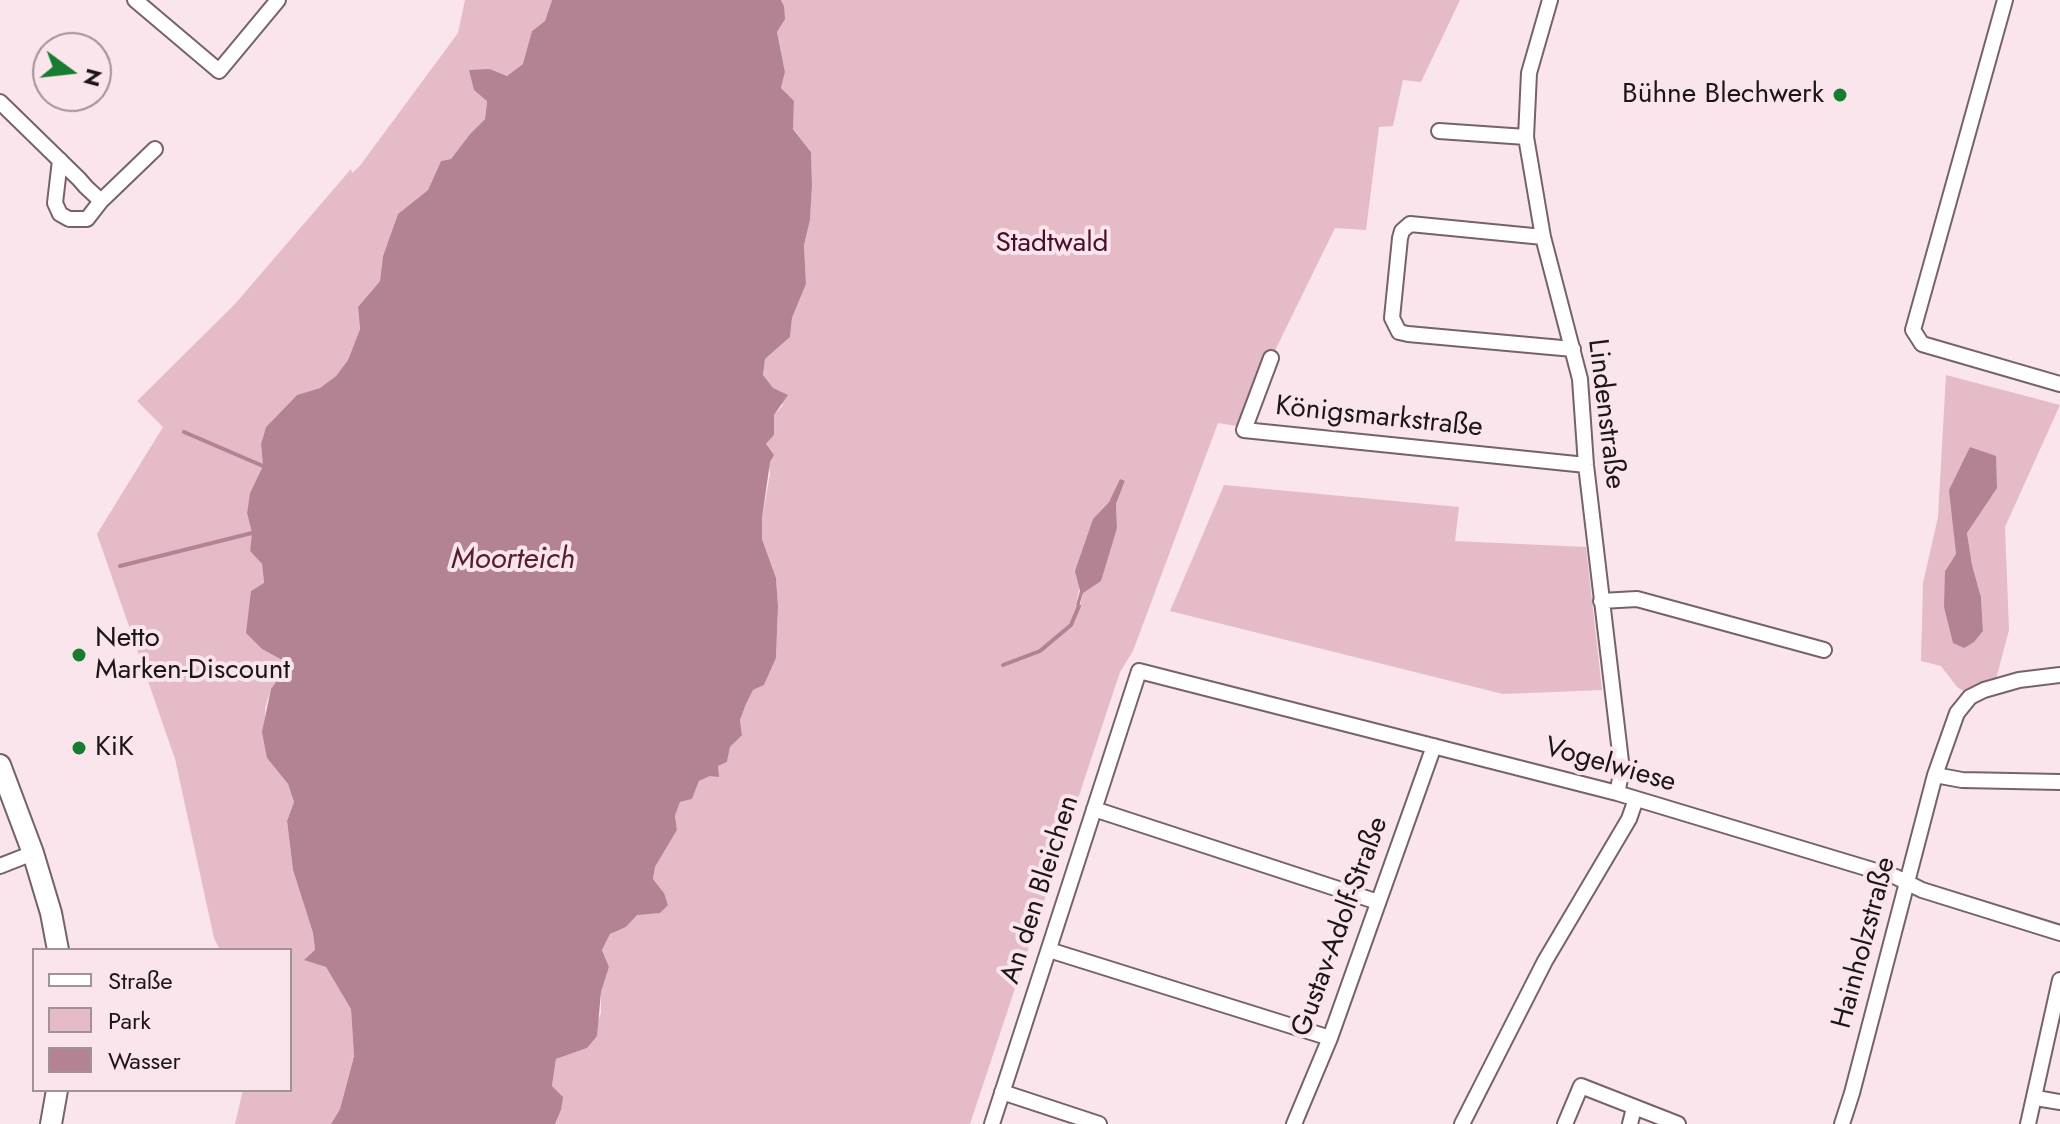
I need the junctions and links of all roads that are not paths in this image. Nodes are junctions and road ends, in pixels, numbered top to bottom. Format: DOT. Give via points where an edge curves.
graph roads {
  1 [pos="135,0"];
  2 [pos="278,0"];
  3 [pos="1550,0"];
  4 [pos="2005,0"];
  5 [pos="0,102"];
  6 [pos="1439,131"];
  7 [pos="1526,137"];
  8 [pos="155,149"];
  9 [pos="60,160"];
  10 [pos="101,201"];
  11 [pos="1543,237"];
  12 [pos="1573,349"];
  13 [pos="1271,358"];
  14 [pos="2060,384"];
  15 [pos="1586,465"];
  16 [pos="1601,601"];
  17 [pos="1824,650"];
  18 [pos="1139,671"];
  19 [pos="2060,675"];
  20 [pos="1434,746"];
  21 [pos="0,765"];
  22 [pos="1935,775"];
  23 [pos="2060,782"];
  24 [pos="1617,793"];
  25 [pos="1636,799"];
  26 [pos="1094,809"];
  27 [pos="33,853"];
  28 [pos="0,866"];
  29 [pos="1907,882"];
  30 [pos="1378,902"];
  31 [pos="2060,933"];
  32 [pos="58,948"];
  33 [pos="1049,950"];
  34 [pos="2060,980"];
  35 [pos="1330,1038"];
  36 [pos="57,1092"];
  37 [pos="1002,1092"];
  38 [pos="2036,1098"];
  39 [pos="2060,1102"];
  40 [pos="1634,1108"];
  41 [pos="51,1124"];
  42 [pos="992,1124"];
  43 [pos="1099,1124"];
  44 [pos="1294,1124"];
  45 [pos="1462,1124"];
  46 [pos="1565,1124"];
  47 [pos="1630,1124"];
  48 [pos="1678,1124"];
  49 [pos="1842,1124"];
  50 [pos="2028,1124"];
  1 -- 2 [label="street" via="219,71"];
  3 -- 7 [label="street, Lindenstraße" via="1529,73"];
  4 -- 14 [label="street" via="1913,330 1922,344"];
  5 -- 9 [label="street"];
  6 -- 7 [label="street"];
  7 -- 11 [label="street, Lindenstraße"];
  8 -- 10 [label="street"];
  9 -- 10 [label="street"];
  9 -- 10 [label="street" via="55,190 60,214 87,219"];
  11 -- 12 [label="street, Lindenstraße"];
  11 -- 12 [label="street" via="1410,224 1400,238 1392,318 1399,332 1408,334"];
  12 -- 15 [label="street, Lindenstraße"];
  13 -- 15 [label="street, Königsmarkstraße" via="1244,430"];
  15 -- 16 [label="street, Lindenstraße"];
  16 -- 17 [label="street" via="1637,599"];
  16 -- 24 [label="street, Lindenstraße" via="1622,770"];
  18 -- 20 [label="street, Vogelwiese"];
  18 -- 26 [label="street, An den Bleichen"];
  19 -- 22 [label="street, Hainholzstraße" via="2015,681 1970,697 1957,713"];
  20 -- 24 [label="street, Vogelwiese"];
  20 -- 30 [label="street, Gustav-Adolf-Straße"];
  21 -- 27 [label="main road"];
  22 -- 23 [label="street"];
  22 -- 29 [label="street, Hainholzstraße"];
  24 -- 25 [label="street, Vogelwiese"];
  25 -- 29 [label="street, Vogelwiese"];
  25 -- 45 [label="street"];
  26 -- 30 [label="street"];
  26 -- 33 [label="street, An den Bleichen"];
  27 -- 28 [label="street"];
  27 -- 32 [label="main road"];
  29 -- 31 [label="street, Vogelwiese"];
  29 -- 49 [label="street, Hainholzstraße"];
  30 -- 35 [label="street, Gustav-Adolf-Straße"];
  33 -- 35 [label="street"];
  33 -- 37 [label="street, An den Bleichen"];
  34 -- 38 [label="street"];
  35 -- 44 [label="street, Gustav-Adolf-Straße"];
  36 -- 41 [label="main road"];
  37 -- 42 [label="street, An den Bleichen"];
  37 -- 43 [label="street"];
  38 -- 39 [label="street"];
  38 -- 50 [label="street"];
  40 -- 46 [label="street" via="1581,1086"];
  40 -- 47 [label="street"];
  40 -- 48 [label="street"];
}
